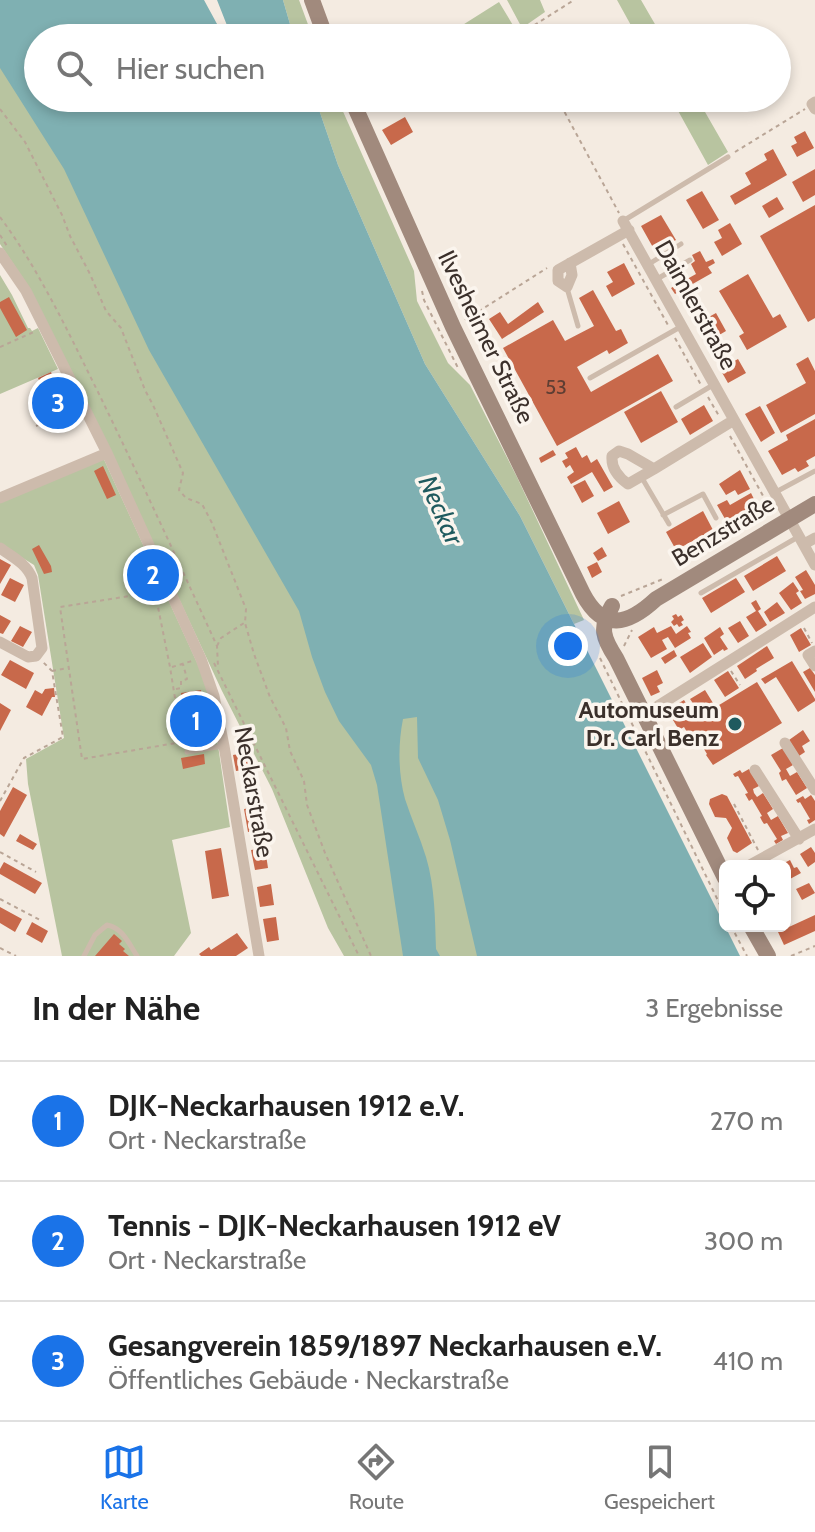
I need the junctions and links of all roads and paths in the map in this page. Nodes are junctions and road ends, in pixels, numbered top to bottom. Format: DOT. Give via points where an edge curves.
graph roads {
  1 [pos="312,0"];
  2 [pos="574,0"];
  3 [pos="321,24"];
  4 [pos="536,24"];
  5 [pos="814,105"];
  6 [pos="0,109"];
  7 [pos="357,112"];
  8 [pos="564,112"];
  9 [pos="728,157"];
  10 [pos="0,217"];
  11 [pos="623,229"];
  12 [pos="681,244"];
  13 [pos="0,253"];
  14 [pos="690,260"];
  15 [pos="570,263"];
  16 [pos="648,265"];
  17 [pos="558,270"];
  18 [pos="656,279"];
  19 [pos="567,287"];
  20 [pos="578,326"];
  21 [pos="453,327"];
  22 [pos="44,328"];
  23 [pos="677,329"];
  24 [pos="0,347"];
  25 [pos="590,378"];
  26 [pos="709,387"];
  27 [pos="83,406"];
  28 [pos="676,407"];
  29 [pos="729,423"];
  30 [pos="36,426"];
  31 [pos="107,453"];
  32 [pos="654,469"];
  33 [pos="815,471"];
  34 [pos="642,477"];
  35 [pos="774,493"];
  36 [pos="0,498"];
  37 [pos="815,504"];
  38 [pos="663,515"];
  39 [pos="781,517"];
  40 [pos="716,518"];
  41 [pos="669,524"];
  42 [pos="815,538"];
  43 [pos="801,540"];
  44 [pos="729,541"];
  45 [pos="0,548"];
  46 [pos="815,565"];
  47 [pos="129,589"];
  48 [pos="635,591"];
  49 [pos="701,593"];
  50 [pos="628,594"];
  51 [pos="130,596"];
  52 [pos="815,607"];
  53 [pos="611,615"];
  54 [pos="798,618"];
  55 [pos="245,623"];
  56 [pos="0,642"];
  57 [pos="217,646"];
  58 [pos="815,649"];
  59 [pos="599,655"];
  60 [pos="36,656"];
  61 [pos="190,662"];
  62 [pos="726,663"];
  63 [pos="183,664"];
  64 [pos="815,666"];
  65 [pos="170,667"];
  66 [pos="69,668"];
  67 [pos="52,671"];
  68 [pos="218,671"];
  69 [pos="740,685"];
  70 [pos="174,689"];
  71 [pos="214,696"];
  72 [pos="658,706"];
  73 [pos="785,743"];
  74 [pos="224,746"];
  75 [pos="187,752"];
  76 [pos="755,770"];
  77 [pos="815,790"];
  78 [pos="0,801"];
  79 [pos="734,804"];
  80 [pos="815,829"];
  81 [pos="799,839"];
  82 [pos="0,852"];
  83 [pos="762,859"];
  84 [pos="719,866"];
  85 [pos="36,872"];
  86 [pos="0,899"];
  87 [pos="719,903"];
  88 [pos="42,921"];
  89 [pos="734,932"];
  90 [pos="754,932"];
  91 [pos="815,946"];
  92 [pos="0,948"];
  93 [pos="807,949"];
  94 [pos="16,956"];
  95 [pos="84,956"];
  96 [pos="137,956"];
  97 [pos="259,956"];
  98 [pos="359,956"];
  99 [pos="371,956"];
  100 [pos="747,956"];
  101 [pos="768,956"];
  102 [pos="791,956"];
  103 [pos="810,956"];
  1 -- 3 [label="main road"];
  2 -- 4 [label="path"];
  5 -- 9 [label="path"];
  6 -- 55 [label="path" via="25,142 106,311 121,328 183,473 179,490 202,504 212,523 246,609"];
  7 -- 21 [label="main road, Ilvesheimer Straße"];
  8 -- 11 [label="path"];
  9 -- 11 [label="lane"];
  10 -- 57 [label="path" via="52,299"];
  11 -- 15 [label="street, Daimlerstraße"];
  11 -- 16 [label="street, Daimlerstraße"];
  11 -- 23 [label="path"];
  12 -- 16 [label="lane"];
  13 -- 22 [label="street, Neckarstraße"];
  14 -- 18 [label="lane"];
  15 -- 17 [label="street, Daimlerstraße"];
  15 -- 19 [label="street"];
  16 -- 18 [label="street, Daimlerstraße"];
  17 -- 19 [label="street" via="558,281"];
  17 -- 21 [label="path" via="549,267"];
  18 -- 23 [label="street, Daimlerstraße"];
  19 -- 20 [label="lane"];
  21 -- 53 [label="main road, Ilvesheimer Straße" via="590,608"];
  22 -- 24 [label="path"];
  22 -- 27 [label="street, Neckarstraße"];
  23 -- 25 [label="lane"];
  23 -- 26 [label="street, Daimlerstraße"];
  23 -- 26 [label="path"];
  26 -- 28 [label="lane"];
  26 -- 29 [label="street, Daimlerstraße"];
  26 -- 29 [label="path"];
  27 -- 30 [label="path"];
  27 -- 31 [label="street, Neckarstraße"];
  29 -- 32 [label="street"];
  29 -- 35 [label="street, Daimlerstraße"];
  29 -- 39 [label="path"];
  31 -- 36 [label="street"];
  31 -- 71 [label="street, Neckarstraße"];
  32 -- 34 [label="street"];
  32 -- 34 [label="street" via="619,451 612,456 628,484"];
  33 -- 35 [label="lane"];
  34 -- 38 [label="lane"];
  35 -- 39 [label="street, Daimlerstraße"];
  37 -- 39 [label="main road, Benzstraße"];
  38 -- 40 [label="lane" via="703,494"];
  38 -- 41 [label="lane"];
  39 -- 43 [label="street, Daimlerstraße"];
  39 -- 53 [label="main road, Benzstraße" via="637,615"];
  40 -- 44 [label="path"];
  42 -- 43 [label="street"];
  43 -- 46 [label="street, Daimlerstraße"];
  43 -- 49 [label="lane"];
  45 -- 60 [label="street" via="29,569 32,578 42,637"];
  47 -- 51 [label="path"];
  48 -- 50 [label="path"];
  51 -- 65 [label="path" via="155,592"];
  51 -- 66 [label="path" via="60,607"];
  52 -- 54 [label="street"];
  53 -- 84 [label="main road" via="616,658"];
  54 -- 58 [label="path"];
  54 -- 62 [label="street"];
  55 -- 57 [label="path"];
  55 -- 99 [label="path" via="286,728 325,853"];
  56 -- 60 [label="street"];
  57 -- 68 [label="path"];
  58 -- 64 [label="street" via="808,655"];
  59 -- 87 [label="path"];
  60 -- 67 [label="path"];
  61 -- 63 [label="path"];
  62 -- 69 [label="path"];
  62 -- 72 [label="street"];
  63 -- 65 [label="path"];
  63 -- 70 [label="path" via="187,679"];
  65 -- 70 [label="path"];
  66 -- 67 [label="path"];
  66 -- 70 [label="path" via="82,759 182,742"];
  67 -- 78 [label="path" via="63,737 24,758"];
  68 -- 71 [label="path"];
  68 -- 98 [label="path"];
  71 -- 74 [label="street, Neckarstraße"];
  73 -- 77 [label="street"];
  74 -- 75 [label="lane"];
  74 -- 97 [label="street, Neckarstraße"];
  76 -- 81 [label="street"];
  79 -- 83 [label="path"];
  80 -- 81 [label="street"];
  81 -- 83 [label="street"];
  82 -- 85 [label="path"];
  86 -- 88 [label="path"];
  89 -- 100 [label="path"];
  90 -- 101 [label="main road"];
  91 -- 93 [label="path"];
  92 -- 94 [label="path"];
  93 -- 102 [label="path"];
  93 -- 103 [label="path"];
  95 -- 96 [label="lane" via="107,925 120,931"];
}
